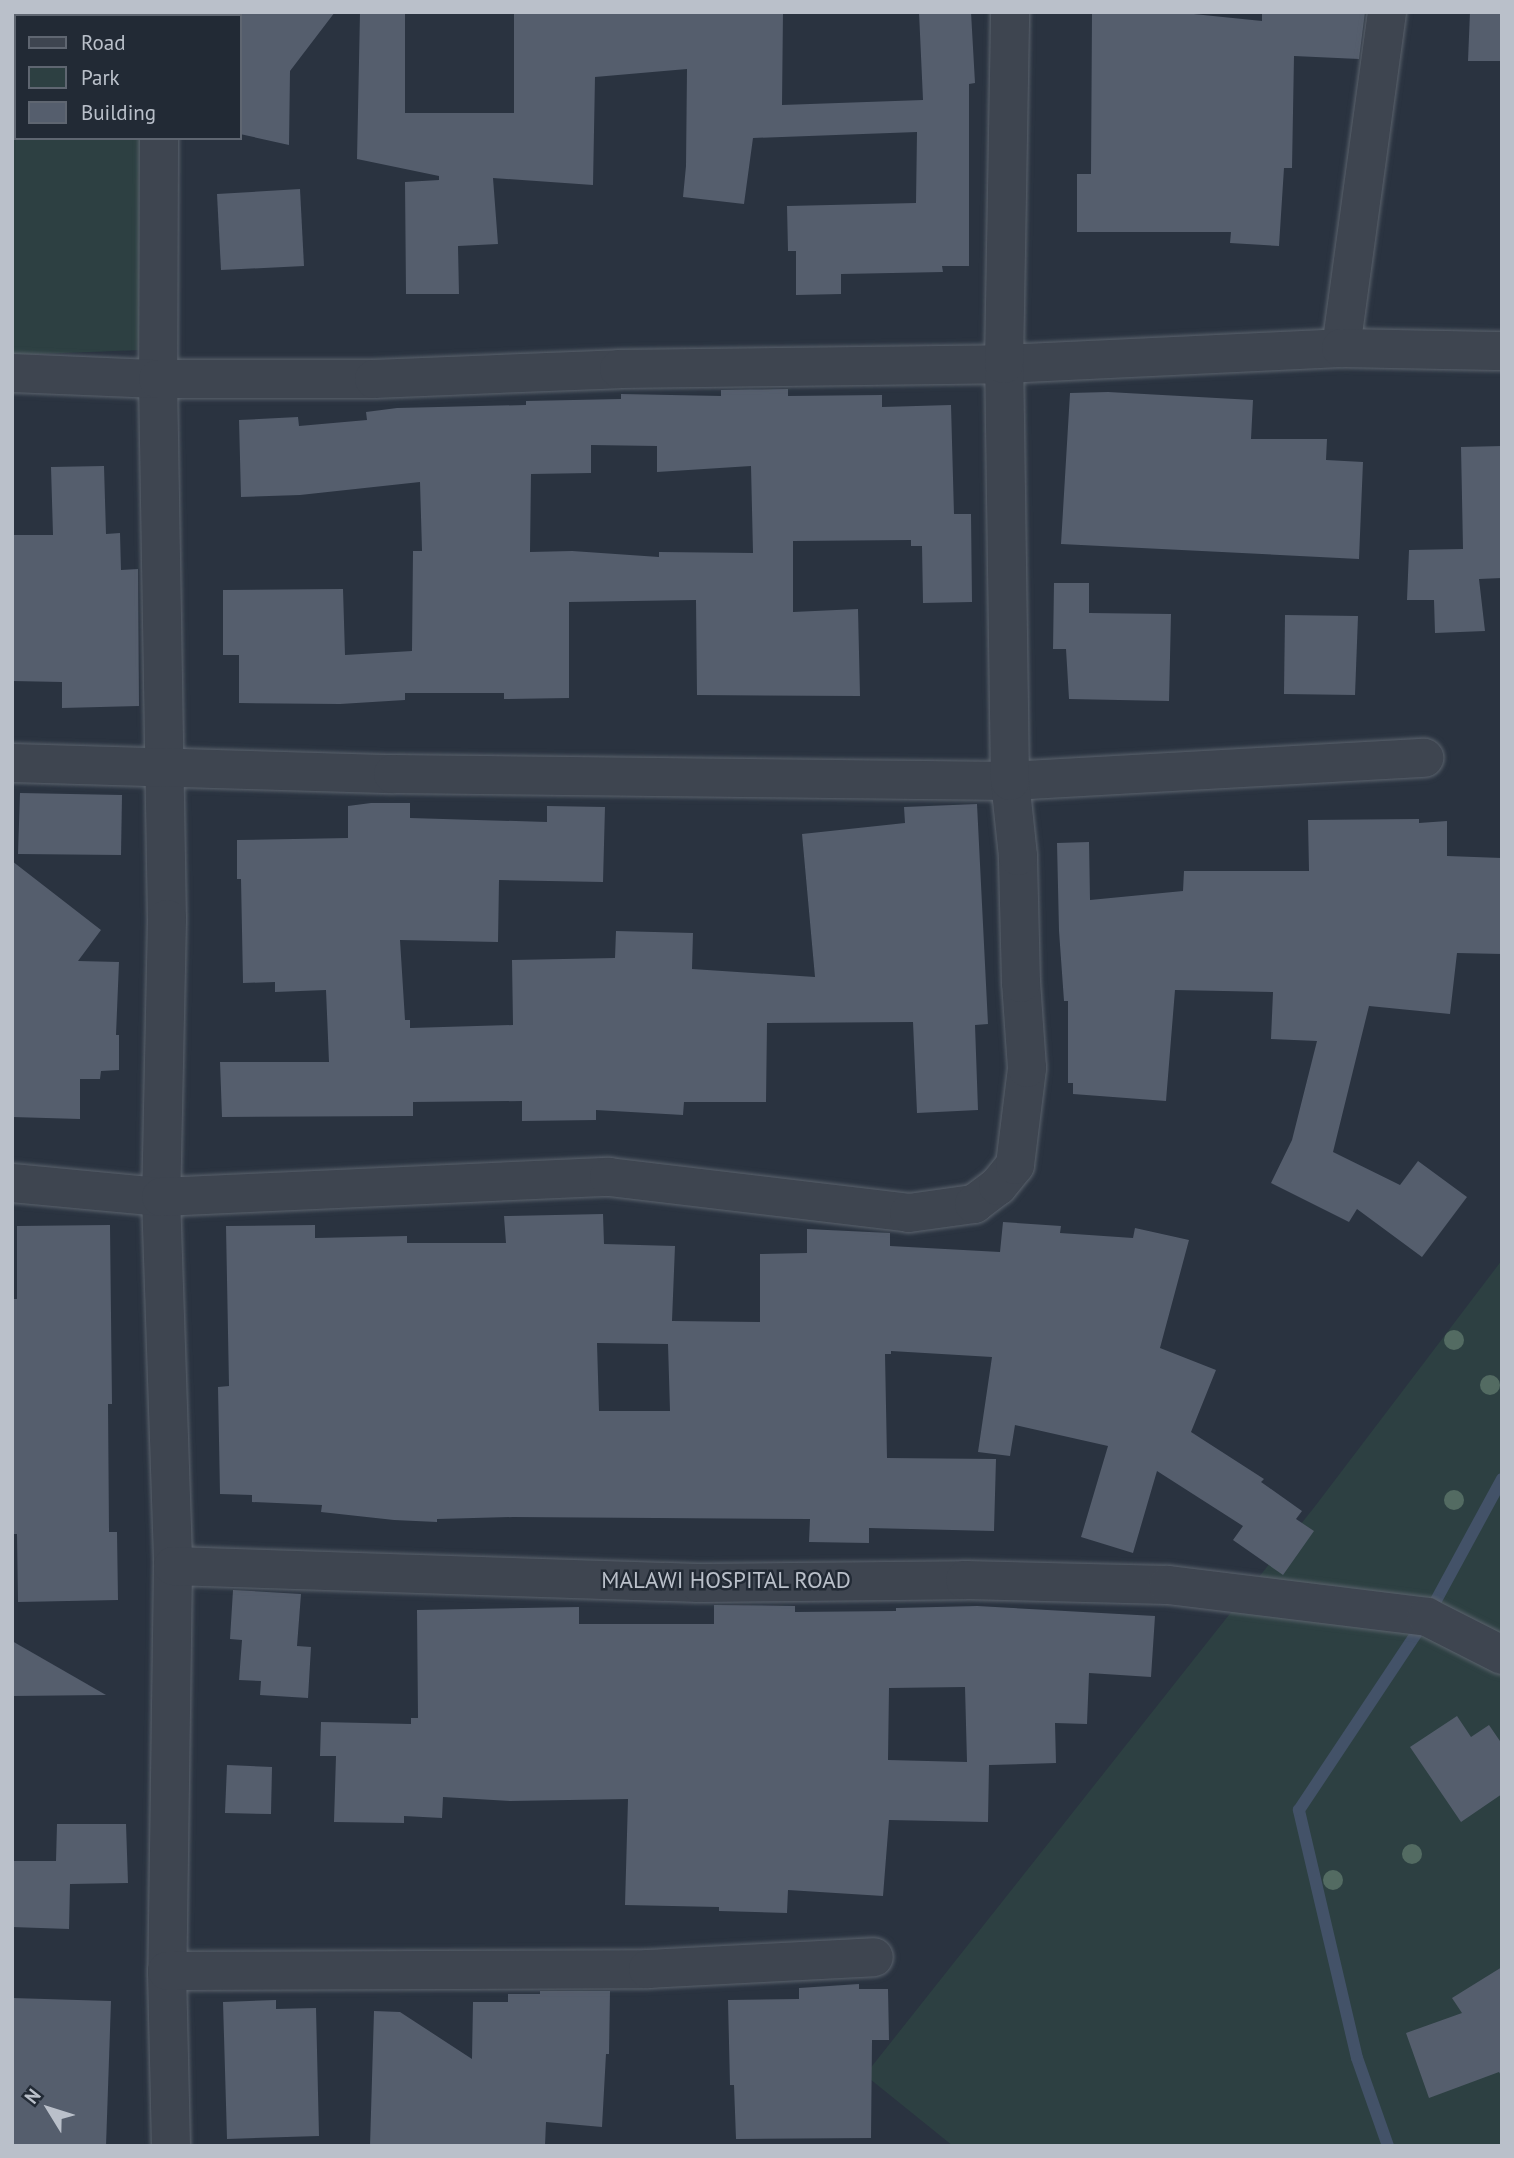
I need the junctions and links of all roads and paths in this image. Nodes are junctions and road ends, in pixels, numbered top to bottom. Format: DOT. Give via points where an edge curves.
graph roads {
  1 [pos="1010,12"];
  2 [pos="1387,12"];
  3 [pos="159,140"];
  4 [pos="1341,348"];
  5 [pos="1502,351"];
  6 [pos="1004,364"];
  7 [pos="12,373"];
  8 [pos="158,379"];
  9 [pos="1424,758"];
  10 [pos="12,763"];
  11 [pos="163,768"];
  12 [pos="1010,781"];
  13 [pos="12,1183"];
  14 [pos="161,1197"];
  15 [pos="173,1566"];
  16 [pos="1502,1655"];
  17 [pos="874,1957"];
  18 [pos="167,1971"];
  19 [pos="171,2146"];
  1 -- 6 [label="street"];
  2 -- 4 [label="street"];
  3 -- 8 [label="street"];
  4 -- 5 [label="street"];
  4 -- 6 [label="street"];
  6 -- 8 [label="street" via="619,369 374,379"];
  6 -- 12 [label="street"];
  7 -- 8 [label="street"];
  8 -- 11 [label="street"];
  9 -- 12 [label="street"];
  10 -- 11 [label="street"];
  11 -- 12 [label="street"];
  11 -- 14 [label="street" via="167,919"];
  12 -- 14 [label="street" via="1018,856 1027,1068 1016,1165 999,1186 974,1204 909,1213 610,1177"];
  13 -- 14 [label="street"];
  14 -- 15 [label="street"];
  15 -- 16 [label="street, MALAWI HOSPITAL ROAD" via="699,1583 965,1580 1168,1585 1427,1617"];
  15 -- 18 [label="street"];
  17 -- 18 [label="street" via="648,1969"];
  18 -- 19 [label="street"];
}
